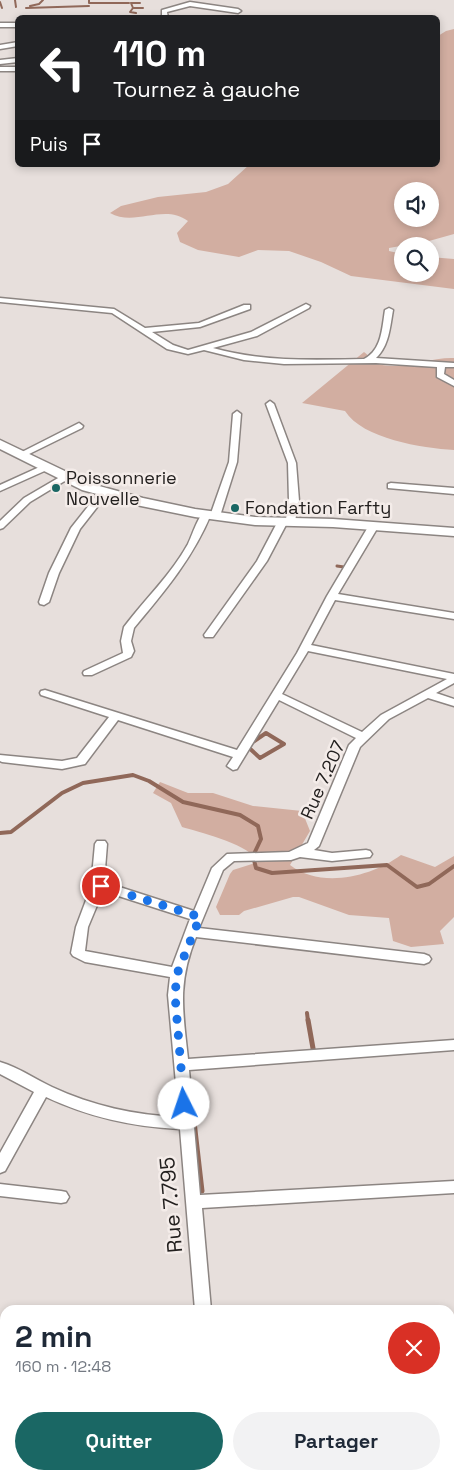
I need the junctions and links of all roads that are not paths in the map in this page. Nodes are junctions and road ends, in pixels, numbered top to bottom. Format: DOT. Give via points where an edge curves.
graph roads {
  1 [pos="238,11"];
  2 [pos="165,15"];
  3 [pos="0,25"];
  4 [pos="15,26"];
  5 [pos="15,44"];
  6 [pos="0,47"];
  7 [pos="15,60"];
  8 [pos="0,62"];
  9 [pos="0,69"];
  10 [pos="15,69"];
  11 [pos="0,300"];
  12 [pos="306,306"];
  13 [pos="247,307"];
  14 [pos="389,310"];
  15 [pos="146,330"];
  16 [pos="205,348"];
  17 [pos="365,361"];
  18 [pos="441,365"];
  19 [pos="454,365"];
  20 [pos="454,384"];
  21 [pos="270,404"];
  22 [pos="237,414"];
  23 [pos="79,426"];
  24 [pos="0,444"];
  25 [pos="20,455"];
  26 [pos="46,467"];
  27 [pos="65,477"];
  28 [pos="391,486"];
  29 [pos="0,488"];
  30 [pos="454,491"];
  31 [pos="104,492"];
  32 [pos="210,515"];
  33 [pos="287,521"];
  34 [pos="0,526"];
  35 [pos="374,527"];
  36 [pos="454,532"];
  37 [pos="332,596"];
  38 [pos="44,602"];
  39 [pos="454,616"];
  40 [pos="209,635"];
  41 [pos="305,647"];
  42 [pos="88,673"];
  43 [pos="454,678"];
  44 [pos="45,694"];
  45 [pos="427,694"];
  46 [pos="276,695"];
  47 [pos="454,703"];
  48 [pos="116,715"];
  49 [pos="363,737"];
  50 [pos="240,755"];
  51 [pos="2,758"];
  52 [pos="233,766"];
  53 [pos="101,844"];
  54 [pos="302,853"];
  55 [pos="366,854"];
  56 [pos="97,887"];
  57 [pos="200,917"];
  58 [pos="193,932"];
  59 [pos="424,960"];
  60 [pos="177,974"];
  61 [pos="454,1044"];
  62 [pos="181,1065"];
  63 [pos="0,1067"];
  64 [pos="42,1091"];
  65 [pos="185,1123"];
  66 [pos="0,1167"];
  67 [pos="454,1187"];
  68 [pos="0,1190"];
  69 [pos="61,1197"];
  70 [pos="194,1202"];
  71 [pos="203,1305"];
  1 -- 2 [label="street" via="187,4 164,10"];
  3 -- 4 [label="street"];
  5 -- 6 [label="street"];
  7 -- 8 [label="street"];
  9 -- 10 [label="street"];
  11 -- 15 [label="street" via="109,310 122,314"];
  12 -- 16 [label="street" via="254,334"];
  13 -- 15 [label="street" via="200,325"];
  14 -- 17 [label="street" via="381,348 375,357"];
  15 -- 16 [label="street" via="176,350 188,352"];
  16 -- 17 [label="street" via="248,358 344,364"];
  17 -- 18 [label="street"];
  18 -- 19 [label="street"];
  18 -- 20 [label="street" via="440,375"];
  21 -- 33 [label="street" via="292,463 294,501"];
  22 -- 32 [label="street" via="233,462"];
  23 -- 25 [label="street"];
  24 -- 25 [label="street"];
  25 -- 26 [label="street"];
  26 -- 27 [label="street"];
  26 -- 29 [label="street"];
  27 -- 31 [label="street"];
  27 -- 34 [label="street" via="28,500"];
  28 -- 30 [label="street"];
  31 -- 32 [label="street"];
  31 -- 38 [label="street" via="76,528"];
  32 -- 33 [label="street" via="254,521"];
  32 -- 42 [label="street" via="185,557 130,627 127,655"];
  33 -- 35 [label="street"];
  33 -- 40 [label="street"];
  35 -- 36 [label="street"];
  35 -- 37 [label="street"];
  37 -- 39 [label="street"];
  37 -- 41 [label="street"];
  41 -- 43 [label="street"];
  41 -- 46 [label="street"];
  43 -- 45 [label="street, Rue 7.207"];
  44 -- 48 [label="street"];
  45 -- 47 [label="street"];
  45 -- 49 [label="street, Rue 7.207" via="385,717"];
  46 -- 49 [label="street"];
  46 -- 50 [label="street"];
  48 -- 50 [label="street"];
  48 -- 51 [label="street" via="80,761 62,765"];
  49 -- 54 [label="street, Rue 7.207" via="349,758 313,846"];
  50 -- 52 [label="street"];
  53 -- 56 [label="street"];
  54 -- 55 [label="street" via="332,857"];
  54 -- 57 [label="street, Rue 7.795" via="231,858 218,868"];
  56 -- 57 [label="street"];
  56 -- 60 [label="street" via="82,927 78,953"];
  57 -- 58 [label="street, Rue 7.795"];
  58 -- 59 [label="street"];
  58 -- 60 [label="street, Rue 7.795"];
  60 -- 62 [label="street, Rue 7.795" via="175,995"];
  61 -- 62 [label="street"];
  62 -- 65 [label="street, Rue 7.795"];
  63 -- 64 [label="street"];
  64 -- 65 [label="street" via="79,1106 128,1118"];
  64 -- 66 [label="street"];
  65 -- 70 [label="street, Rue 7.795"];
  67 -- 70 [label="street"];
  68 -- 69 [label="street"];
  70 -- 71 [label="street, Rue 7.795"];
}
